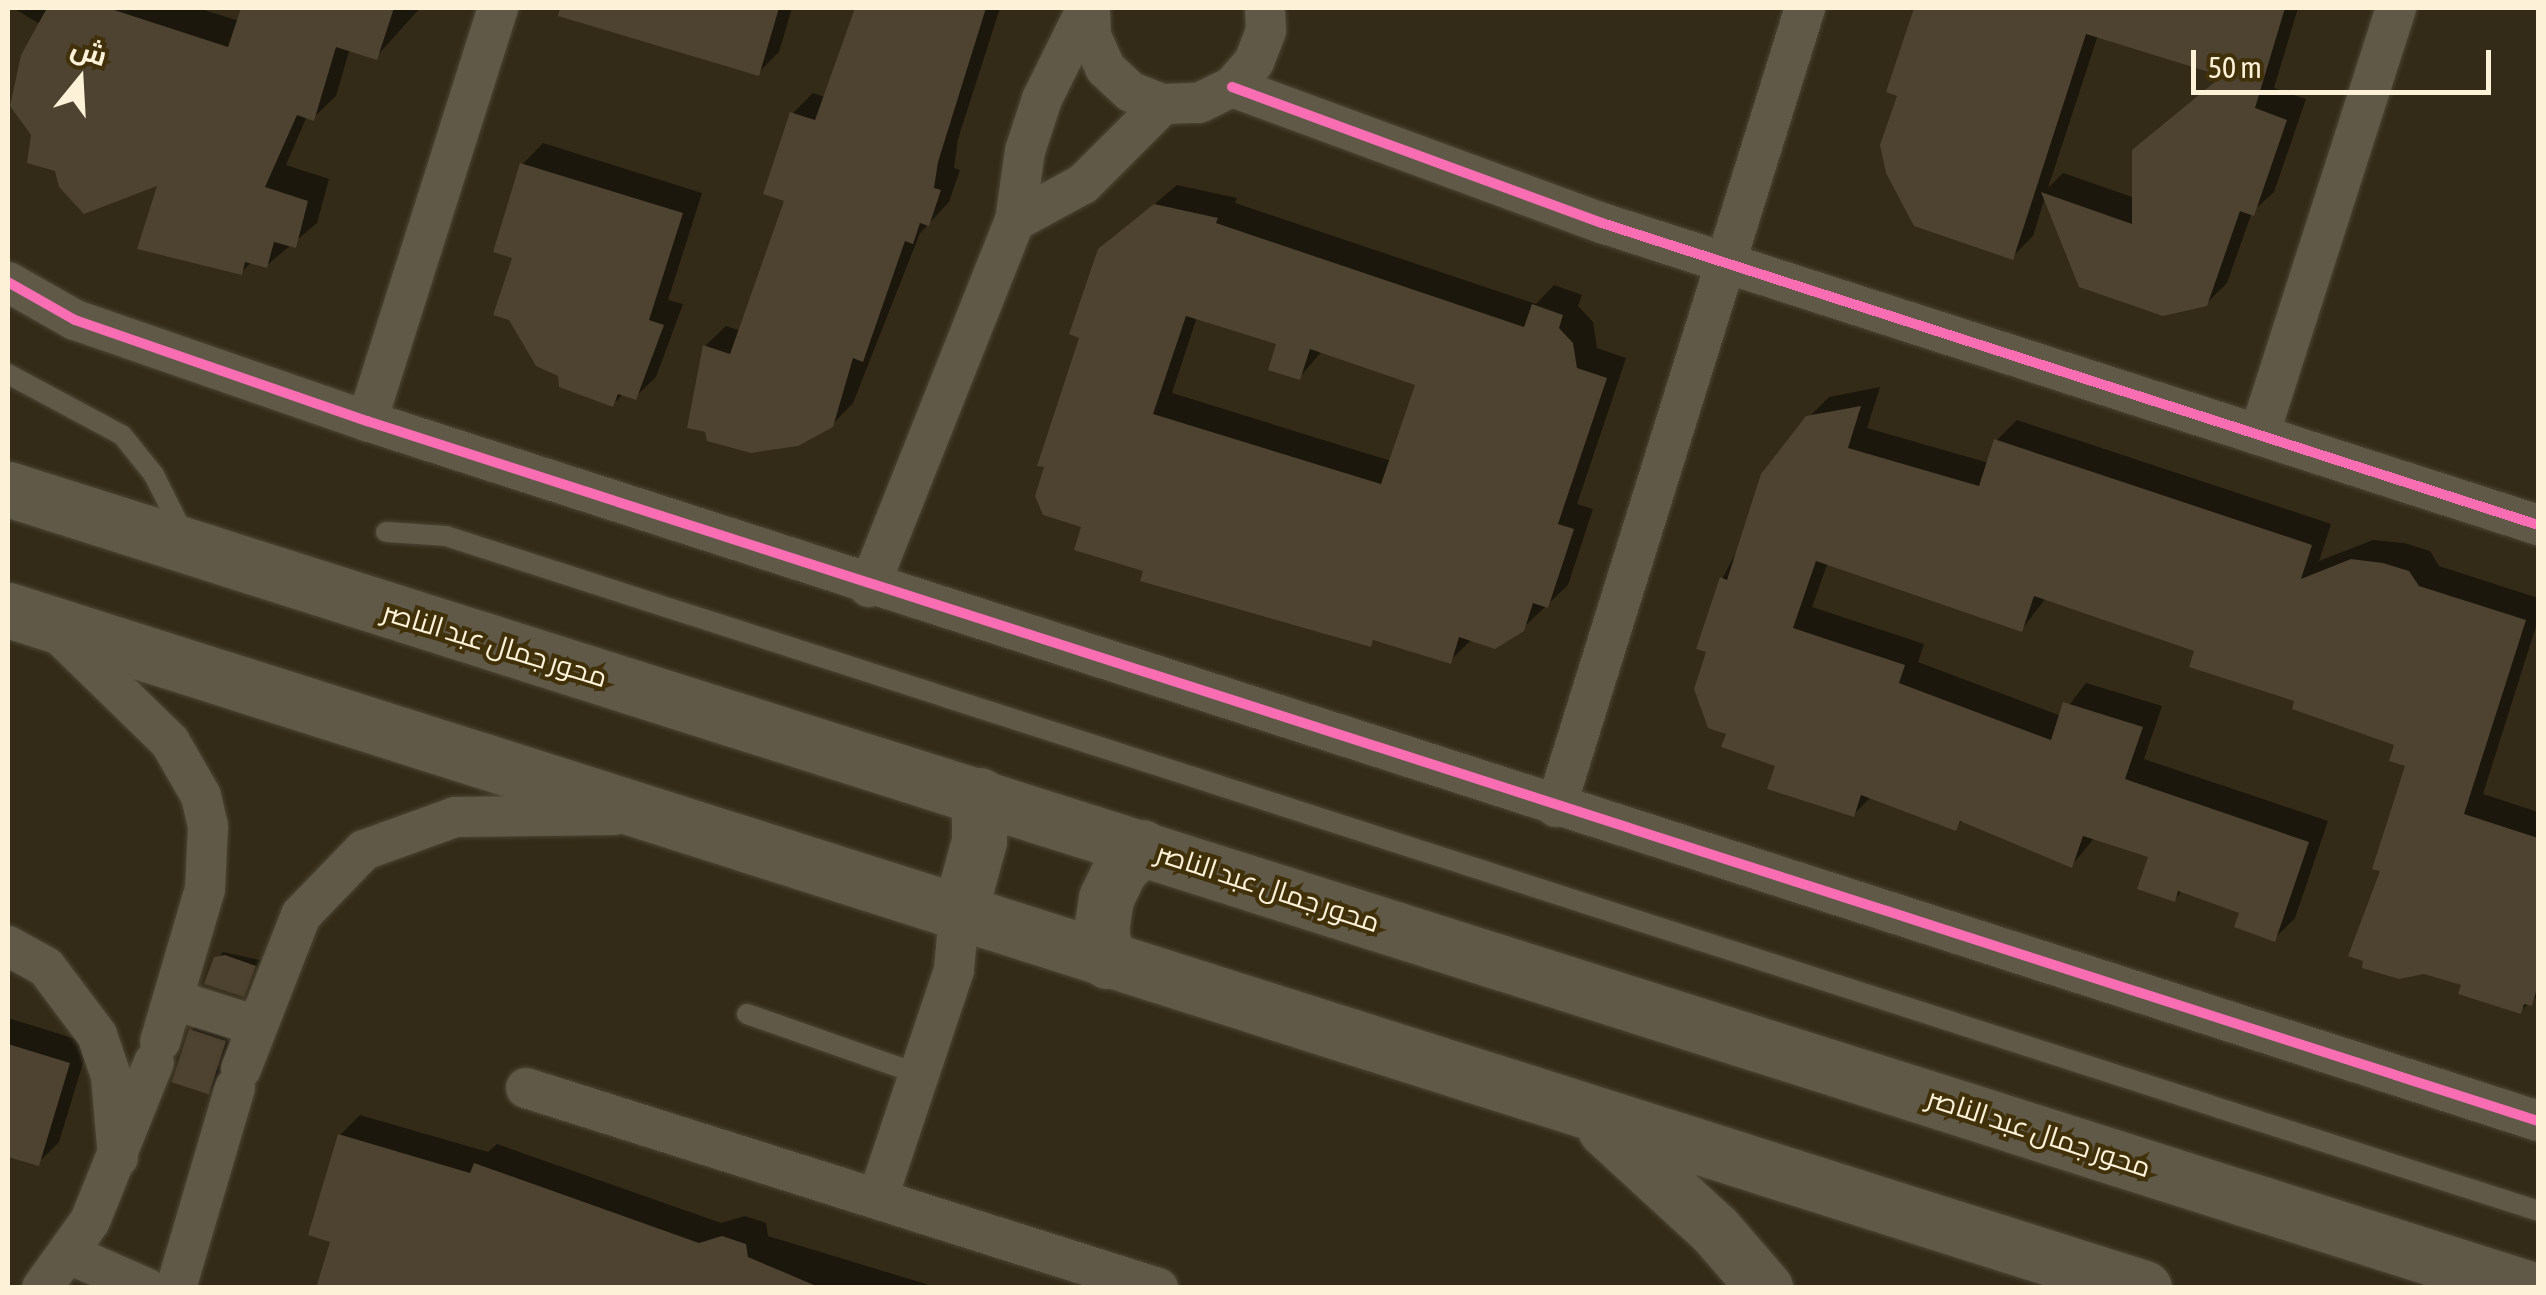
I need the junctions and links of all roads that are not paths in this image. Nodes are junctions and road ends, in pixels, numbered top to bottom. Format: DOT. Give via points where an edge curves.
graph roads {
  1 [pos="498,8"];
  2 [pos="1089,8"];
  3 [pos="1265,8"];
  4 [pos="1806,8"];
  5 [pos="2396,8"];
  6 [pos="1232,87"];
  7 [pos="1163,104"];
  8 [pos="1015,221"];
  9 [pos="1726,264"];
  10 [pos="8,282"];
  11 [pos="8,374"];
  12 [pos="367,421"];
  13 [pos="2259,436"];
  14 [pos="8,489"];
  15 [pos="2538,525"];
  16 [pos="386,532"];
  17 [pos="191,548"];
  18 [pos="868,586"];
  19 [pos="26,616"];
  20 [pos="979,795"];
  21 [pos="1556,807"];
  22 [pos="648,816"];
  23 [pos="1142,847"];
  24 [pos="959,914"];
  25 [pos="8,946"];
  26 [pos="1107,961"];
  27 [pos="175,1000"];
  28 [pos="747,1014"];
  29 [pos="257,1026"];
  30 [pos="918,1074"];
  31 [pos="526,1088"];
  32 [pos="1588,1114"];
  33 [pos="2538,1120"];
  34 [pos="118,1158"];
  35 [pos="878,1197"];
  36 [pos="2538,1211"];
  37 [pos="71,1255"];
  38 [pos="42,1288"];
  39 [pos="146,1288"];
  40 [pos="176,1288"];
  41 [pos="1158,1288"];
  42 [pos="1765,1288"];
  43 [pos="2144,1288"];
  44 [pos="2527,1288"];
  1 -- 12 [label="street"];
  2 -- 7 [label="street" via="1091,36 1106,68 1130,92"];
  2 -- 8 [label="street" via="1042,99 1025,151"];
  3 -- 6 [label="street" via="1266,30 1254,62"];
  4 -- 9 [label="street"];
  5 -- 13 [label="street"];
  6 -- 7 [label="street" via="1199,103"];
  6 -- 9 [label="street"];
  7 -- 8 [label="street" via="1083,184"];
  8 -- 18 [label="street"];
  9 -- 13 [label="street"];
  9 -- 21 [label="street"];
  10 -- 12 [label="street" via="75,320"];
  11 -- 17 [label="lane" via="122,435 154,476"];
  12 -- 18 [label="street"];
  13 -- 15 [label="street"];
  14 -- 17 [label="main road, محور جمال عبد الناصر"];
  16 -- 36 [label="lane" via="446,536"];
  17 -- 20 [label="main road, محور جمال عبد الناصر"];
  18 -- 21 [label="street"];
  19 -- 22 [label="main road"];
  19 -- 27 [label="street" via="170,742 201,796 209,858"];
  20 -- 23 [label="main road, محور جمال عبد الناصر"];
  20 -- 24 [label="main road" via="979,841"];
  21 -- 33 [label="street"];
  22 -- 24 [label="main road"];
  22 -- 29 [label="street" via="455,817 364,850 301,915"];
  23 -- 26 [label="main road" via="1120,869 1106,898 1101,930"];
  23 -- 44 [label="main road, محور جمال عبد الناصر"];
  24 -- 26 [label="main road"];
  24 -- 30 [label="street" via="954,970"];
  25 -- 34 [label="street" via="46,967 96,1036 110,1076"];
  26 -- 32 [label="main road"];
  27 -- 29 [label="street"];
  27 -- 34 [label="street"];
  28 -- 30 [label="lane"];
  29 -- 40 [label="street"];
  30 -- 35 [label="street"];
  31 -- 35 [label="street"];
  32 -- 42 [label="main road" via="1715,1230"];
  32 -- 43 [label="main road"];
  34 -- 37 [label="street"];
  35 -- 41 [label="street"];
  37 -- 38 [label="street"];
  37 -- 39 [label="street"];
}
